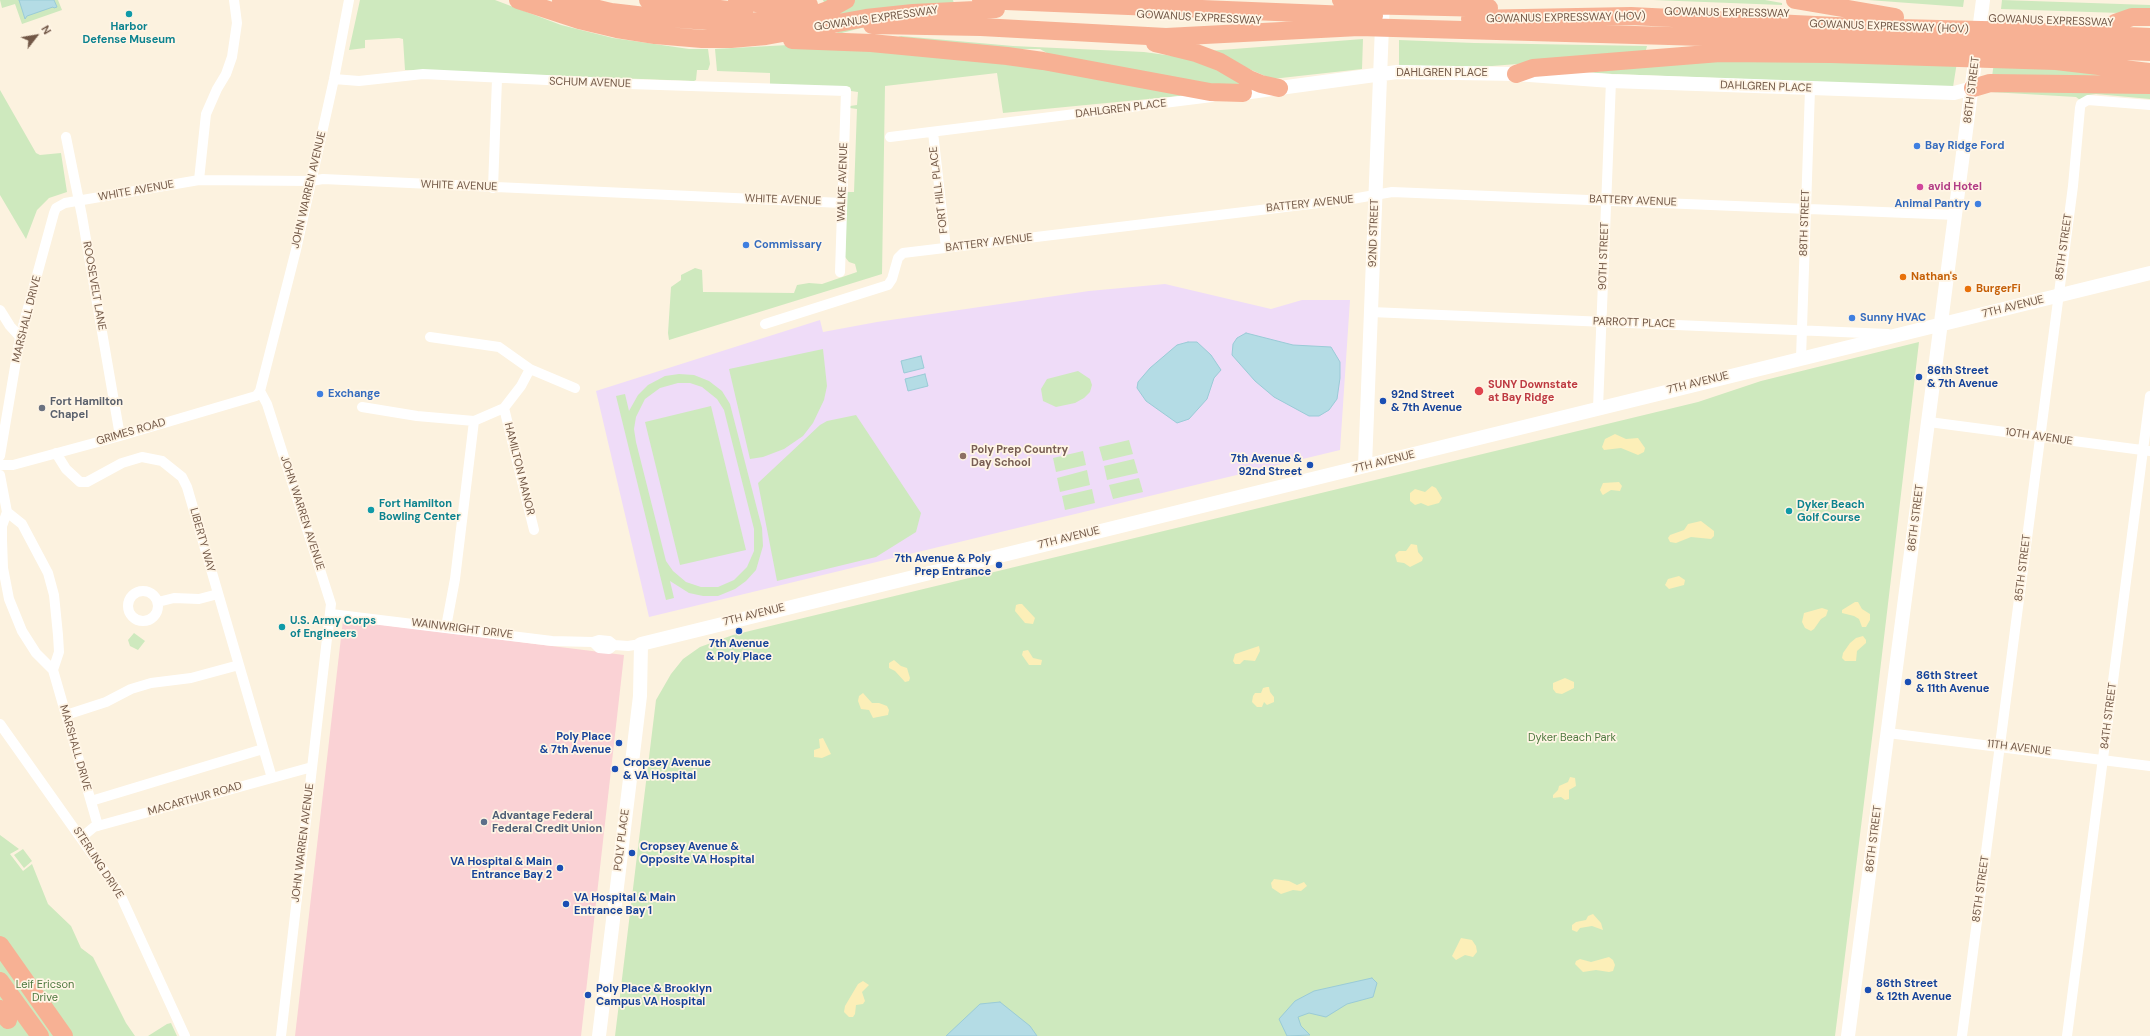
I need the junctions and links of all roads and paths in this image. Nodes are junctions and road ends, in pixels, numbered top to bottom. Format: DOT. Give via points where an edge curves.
graph roads {
  1 [pos="234,0"];
  2 [pos="349,0"];
  3 [pos="518,0"];
  4 [pos="562,0"];
  5 [pos="648,0"];
  6 [pos="737,0"];
  7 [pos="770,0"];
  8 [pos="811,0"];
  9 [pos="825,0"];
  10 [pos="838,0"];
  11 [pos="846,0"];
  12 [pos="981,0"];
  13 [pos="1230,0"];
  14 [pos="1383,0"];
  15 [pos="1795,0"];
  16 [pos="1983,0"];
  17 [pos="1346,2"];
  18 [pos="1895,17"];
  19 [pos="2150,17"];
  20 [pos="2115,23"];
  21 [pos="872,25"];
  22 [pos="2150,25"];
  23 [pos="1359,27"];
  24 [pos="1103,34"];
  25 [pos="2150,37"];
  26 [pos="731,39"];
  27 [pos="2032,48"];
  28 [pos="2150,52"];
  29 [pos="2150,65"];
  30 [pos="1380,69"];
  31 [pos="2150,72"];
  32 [pos="1516,74"];
  33 [pos="334,79"];
  34 [pos="497,79"];
  35 [pos="1611,81"];
  36 [pos="2150,86"];
  37 [pos="1279,88"];
  38 [pos="1973,88"];
  39 [pos="1810,89"];
  40 [pos="846,91"];
  41 [pos="1243,93"];
  42 [pos="2150,105"];
  43 [pos="933,132"];
  44 [pos="66,137"];
  45 [pos="890,137"];
  46 [pos="199,180"];
  47 [pos="311,181"];
  48 [pos="493,188"];
  49 [pos="1375,196"];
  50 [pos="1606,200"];
  51 [pos="78,201"];
  52 [pos="842,202"];
  53 [pos="1806,208"];
  54 [pos="1956,215"];
  55 [pos="946,248"];
  56 [pos="840,272"];
  57 [pos="2150,273"];
  58 [pos="2057,296"];
  59 [pos="0,310"];
  60 [pos="1371,312"];
  61 [pos="1601,322"];
  62 [pos="765,324"];
  63 [pos="1941,325"];
  64 [pos="1802,329"];
  65 [pos="1898,334"];
  66 [pos="20,337"];
  67 [pos="430,337"];
  68 [pos="1801,358"];
  69 [pos="530,369"];
  70 [pos="575,388"];
  71 [pos="260,392"];
  72 [pos="2150,396"];
  73 [pos="362,407"];
  74 [pos="504,408"];
  75 [pos="1598,408"];
  76 [pos="474,421"];
  77 [pos="1929,422"];
  78 [pos="120,436"];
  79 [pos="2039,437"];
  80 [pos="2146,451"];
  81 [pos="56,453"];
  82 [pos="0,456"];
  83 [pos="0,465"];
  84 [pos="1365,466"];
  85 [pos="0,475"];
  86 [pos="7,512"];
  87 [pos="534,530"];
  88 [pos="218,594"];
  89 [pos="158,602"];
  90 [pos="331,614"];
  91 [pos="446,627"];
  92 [pos="641,644"];
  93 [pos="616,645"];
  94 [pos="239,665"];
  95 [pos="53,670"];
  96 [pos="66,715"];
  97 [pos="0,724"];
  98 [pos="1888,733"];
  99 [pos="2000,746"];
  100 [pos="263,750"];
  101 [pos="2104,759"];
  102 [pos="312,766"];
  103 [pos="2150,766"];
  104 [pos="272,778"];
  105 [pos="91,801"];
  106 [pos="98,826"];
  107 [pos="82,837"];
  108 [pos="0,945"];
  109 [pos="0,980"];
  110 [pos="40,1036"];
  111 [pos="64,1036"];
  112 [pos="184,1036"];
  113 [pos="281,1036"];
  114 [pos="599,1036"];
  115 [pos="1848,1036"];
  116 [pos="1962,1036"];
  117 [pos="2067,1036"];
  1 -- 46 [label="street" via="237,23 232,57 206,114"];
  2 -- 33 [label="street, JOHN WARREN AVENUE"];
  3 -- 26 [label="highway, GOWANUS EXPRESSWAY" via="579,20 629,31 679,38"];
  4 -- 11 [label="highway" via="611,12 647,17 735,23 809,17"];
  5 -- 10 [label="highway" via="730,11 777,14 809,11"];
  6 -- 9 [label="highway" via="790,8"];
  7 -- 8 [label="highway" via="795,3"];
  12 -- 25 [label="highway, GOWANUS EXPRESSWAY (HOV)" via="1474,19 1631,16"];
  13 -- 17 [label="highway, GOWANUS EXPRESSWAY"];
  14 -- 30 [label="main road, 92ND STREET"];
  15 -- 18 [label="highway"];
  16 -- 38 [label="main road, 86TH STREET"];
  17 -- 18 [label="highway, GOWANUS EXPRESSWAY"];
  18 -- 20 [label="highway, GOWANUS EXPRESSWAY"];
  19 -- 20 [label="highway" via="2132,17"];
  20 -- 22 [label="highway, GOWANUS EXPRESSWAY"];
  21 -- 24 [label="highway, GOWANUS EXPRESSWAY" via="961,26"];
  23 -- 24 [label="highway, GOWANUS EXPRESSWAY" via="1174,37"];
  23 -- 26 [label="highway, GOWANUS EXPRESSWAY" via="1168,15 957,9 897,14 766,36"];
  23 -- 27 [label="highway, GOWANUS EXPRESSWAY"];
  24 -- 37 [label="highway" via="1196,53 1220,62 1249,79"];
  26 -- 41 [label="highway" via="871,43 1043,60 1210,92"];
  27 -- 28 [label="highway, GOWANUS EXPRESSWAY"];
  27 -- 29 [label="highway" via="2085,58"];
  30 -- 32 [label="main road, DAHLGREN PLACE" via="1397,72"];
  30 -- 37 [label="main road, DAHLGREN PLACE"];
  30 -- 49 [label="main road, 92ND STREET"];
  31 -- 32 [label="highway" via="2056,61 1831,54 1720,54 1533,68"];
  32 -- 35 [label="main road, DAHLGREN PLACE"];
  33 -- 34 [label="street, SCHUM AVENUE" via="359,81 423,74"];
  33 -- 47 [label="street, JOHN WARREN AVENUE"];
  34 -- 40 [label="street, SCHUM AVENUE"];
  34 -- 48 [label="street"];
  35 -- 39 [label="main road, DAHLGREN PLACE"];
  35 -- 50 [label="street, 90TH STREET"];
  36 -- 38 [label="highway" via="1990,84"];
  37 -- 41 [label="main road, DAHLGREN PLACE"];
  38 -- 39 [label="main road, DAHLGREN PLACE" via="1954,93"];
  38 -- 54 [label="main road, 86TH STREET"];
  39 -- 53 [label="street, 88TH STREET"];
  40 -- 52 [label="street, WALKE AVENUE"];
  41 -- 43 [label="street, DAHLGREN PLACE"];
  42 -- 58 [label="street, 85TH STREET" via="2092,100 2085,102 2080,108 2073,186"];
  43 -- 45 [label="street, DAHLGREN PLACE"];
  43 -- 55 [label="street, FORT HILL PLACE"];
  44 -- 51 [label="street, ROOSEVELT LANE"];
  46 -- 47 [label="street, WHITE AVENUE"];
  46 -- 51 [label="street, WHITE AVENUE"];
  47 -- 48 [label="street, WHITE AVENUE" via="338,179"];
  47 -- 71 [label="street, JOHN WARREN AVENUE"];
  48 -- 52 [label="street, WHITE AVENUE"];
  49 -- 50 [label="street, BATTERY AVENUE" via="1392,192"];
  49 -- 55 [label="street, BATTERY AVENUE"];
  49 -- 60 [label="main road, 92ND STREET"];
  50 -- 53 [label="street, BATTERY AVENUE"];
  50 -- 61 [label="street, 90TH STREET"];
  51 -- 66 [label="street, MARSHALL DRIVE" via="60,206 54,213"];
  51 -- 78 [label="street, ROOSEVELT LANE"];
  52 -- 56 [label="street, WALKE AVENUE"];
  53 -- 54 [label="street, BATTERY AVENUE"];
  53 -- 64 [label="street, 88TH STREET"];
  54 -- 63 [label="main road, 86TH STREET"];
  55 -- 62 [label="street, BATTERY AVENUE" via="903,253 898,258 888,285"];
  57 -- 58 [label="main road, 7TH AVENUE"];
  58 -- 63 [label="main road, 7TH AVENUE"];
  58 -- 79 [label="street, 85TH STREET"];
  59 -- 66 [label="street"];
  60 -- 61 [label="street, PARROTT PLACE"];
  60 -- 84 [label="main road, 92ND STREET"];
  61 -- 64 [label="street, PARROTT PLACE"];
  61 -- 75 [label="street, 90TH STREET"];
  63 -- 65 [label="main road, 7TH AVENUE"];
  63 -- 77 [label="main road, 86TH STREET"];
  64 -- 65 [label="street, PARROTT PLACE"];
  64 -- 68 [label="street, 88TH STREET"];
  65 -- 68 [label="main road, 7TH AVENUE"];
  66 -- 82 [label="street, MARSHALL DRIVE"];
  67 -- 69 [label="street" via="499,347"];
  68 -- 75 [label="main road, 7TH AVENUE"];
  69 -- 70 [label="street"];
  69 -- 74 [label="street"];
  71 -- 78 [label="street, GRIMES ROAD" via="256,396"];
  71 -- 90 [label="street, JOHN WARREN AVENUE" via="267,404 309,531 331,604"];
  72 -- 80 [label="street, 84TH STREET"];
  73 -- 76 [label="street"];
  74 -- 76 [label="street"];
  74 -- 87 [label="street, HAMILTON MANOR"];
  75 -- 84 [label="main road, 7TH AVENUE"];
  76 -- 91 [label="street" via="456,579"];
  77 -- 79 [label="street, 10TH AVENUE"];
  77 -- 98 [label="main road, 86TH STREET"];
  78 -- 81 [label="street, GRIMES ROAD"];
  79 -- 80 [label="street, 10TH AVENUE"];
  79 -- 99 [label="street, 85TH STREET"];
  80 -- 101 [label="street, 84TH STREET"];
  81 -- 83 [label="street, GRIMES ROAD" via="13,465"];
  81 -- 88 [label="street, LIBERTY WAY" via="72,477 80,482 87,482 122,463 142,457 162,462 174,470 182,477 187,487"];
  84 -- 92 [label="main road, 7TH AVENUE"];
  85 -- 86 [label="street"];
  86 -- 95 [label="street" via="2,526 2,540 3,568 9,599 22,631 36,654"];
  86 -- 95 [label="street" via="22,524 50,580 54,594 59,652"];
  88 -- 89 [label="street" via="199,599 174,598"];
  88 -- 94 [label="street, LIBERTY WAY"];
  90 -- 91 [label="street, WAINWRIGHT DRIVE"];
  90 -- 102 [label="street, JOHN WARREN AVENUE"];
  91 -- 93 [label="street, WAINWRIGHT DRIVE" via="552,641 609,641"];
  92 -- 93 [label="street, 7TH AVENUE"];
  92 -- 114 [label="main road, POLY PLACE" via="640,696"];
  94 -- 96 [label="street" via="191,678 151,683 130,689 106,702"];
  94 -- 100 [label="street, LIBERTY WAY"];
  95 -- 96 [label="street, MARSHALL DRIVE"];
  96 -- 105 [label="street, MARSHALL DRIVE"];
  97 -- 107 [label="street, STERLING DRIVE"];
  98 -- 99 [label="street, 11TH AVENUE"];
  98 -- 115 [label="main road, 86TH STREET"];
  99 -- 101 [label="street, 11TH AVENUE"];
  99 -- 116 [label="street, 85TH STREET"];
  100 -- 104 [label="street, LIBERTY WAY"];
  100 -- 105 [label="street"];
  101 -- 103 [label="street, 11TH AVENUE"];
  101 -- 117 [label="street, 84TH STREET"];
  102 -- 104 [label="street, MACARTHUR ROAD"];
  102 -- 113 [label="street, JOHN WARREN AVENUE"];
  104 -- 106 [label="street, MACARTHUR ROAD"];
  105 -- 106 [label="street, MARSHALL DRIVE"];
  106 -- 107 [label="street, MACARTHUR ROAD"];
  107 -- 112 [label="street, STERLING DRIVE" via="119,892 168,995"];
  108 -- 111 [label="highway"];
  109 -- 110 [label="highway"];
}
